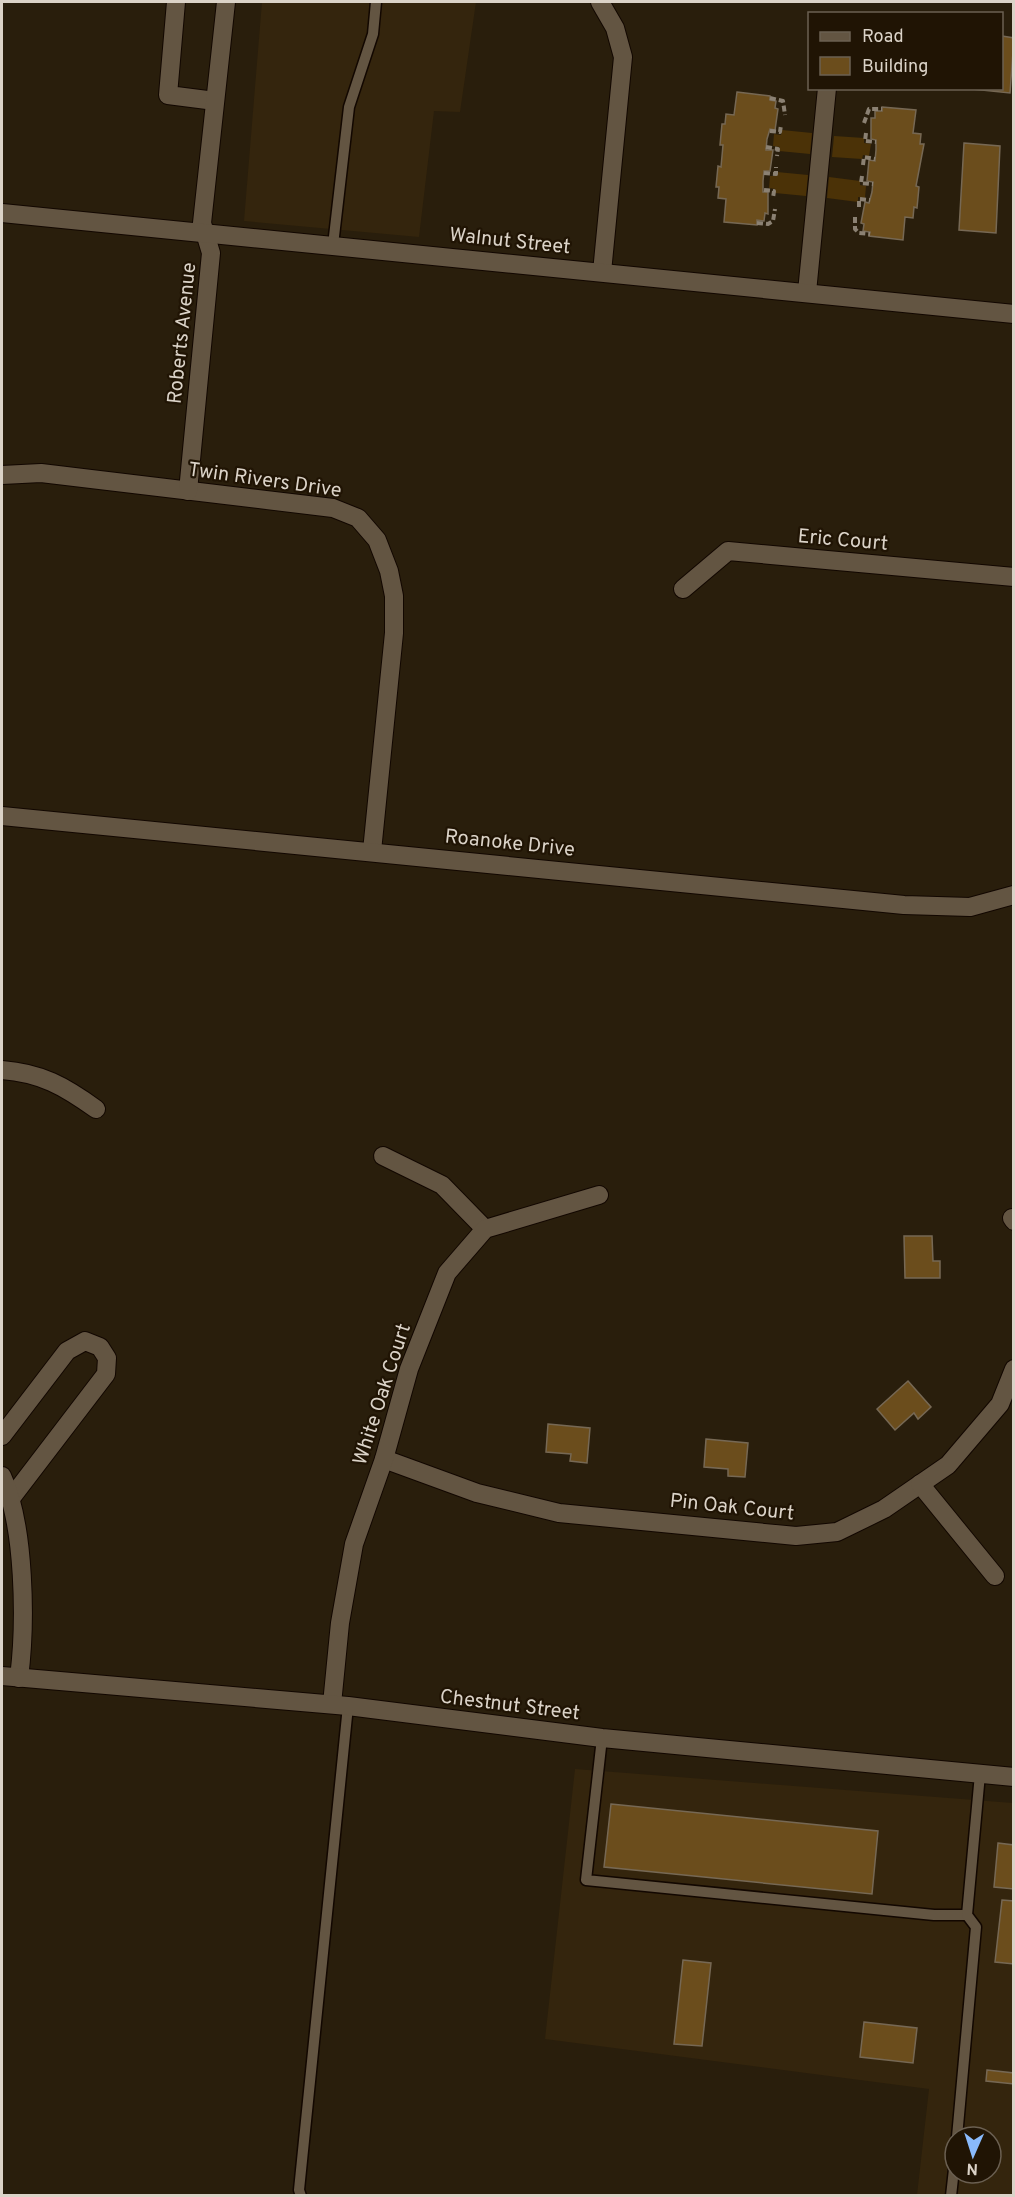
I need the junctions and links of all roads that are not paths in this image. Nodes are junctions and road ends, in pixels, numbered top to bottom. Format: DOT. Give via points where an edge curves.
graph roads {
  1 [pos="176,2"];
  2 [pos="226,2"];
  3 [pos="376,2"];
  4 [pos="600,2"];
  5 [pos="827,90"];
  6 [pos="215,101"];
  7 [pos="2,213"];
  8 [pos="205,233"];
  9 [pos="333,245"];
  10 [pos="602,272"];
  11 [pos="807,292"];
  12 [pos="1014,314"];
  13 [pos="2,475"];
  14 [pos="188,491"];
  15 [pos="1014,577"];
  16 [pos="683,589"];
  17 [pos="2,816"];
  18 [pos="372,851"];
  19 [pos="1014,895"];
  20 [pos="2,1070"];
  21 [pos="96,1109"];
  22 [pos="383,1156"];
  23 [pos="599,1195"];
  24 [pos="485,1230"];
  25 [pos="1014,1369"];
  26 [pos="2,1436"];
  27 [pos="384,1459"];
  28 [pos="2,1476"];
  29 [pos="920,1484"];
  30 [pos="12,1497"];
  31 [pos="995,1576"];
  32 [pos="10,1677"];
  33 [pos="340,1705"];
  34 [pos="602,1738"];
  35 [pos="980,1774"];
  36 [pos="1014,1777"];
  37 [pos="967,1915"];
  38 [pos="958,2125"];
  39 [pos="301,2196"];
  1 -- 6 [label="street" via="168,95"];
  2 -- 6 [label="street, Roberts Avenue"];
  3 -- 9 [label="lane" via="373,34 349,107"];
  4 -- 10 [label="street" via="615,28 623,57"];
  5 -- 11 [label="street"];
  6 -- 8 [label="street, Roberts Avenue" via="202,223"];
  7 -- 8 [label="street, Walnut Street"];
  8 -- 9 [label="street, Walnut Street"];
  8 -- 14 [label="street, Roberts Avenue" via="211,253"];
  9 -- 10 [label="street, Walnut Street"];
  10 -- 11 [label="street, Walnut Street"];
  11 -- 12 [label="street, Walnut Street"];
  13 -- 14 [label="street, Twin Rivers Drive" via="40,473"];
  14 -- 18 [label="street, Twin Rivers Drive" via="333,508 358,518 376,540 389,571 394,633"];
  15 -- 16 [label="street, Eric Court" via="728,551"];
  17 -- 18 [label="street, Roanoke Drive"];
  18 -- 19 [label="street, Roanoke Drive" via="904,904 970,907"];
  20 -- 21 [label="street" via="43,1077"];
  22 -- 24 [label="street" via="442,1185"];
  23 -- 24 [label="street"];
  24 -- 27 [label="street, White Oak Court" via="447,1273 409,1369"];
  25 -- 29 [label="street, Pin Oak Court" via="1000,1404 948,1465"];
  26 -- 30 [label="street" via="68,1350 85,1341 100,1347 107,1358 106,1374"];
  27 -- 29 [label="street, Pin Oak Court" via="477,1493 559,1513 796,1536 837,1532 884,1509"];
  27 -- 33 [label="street, White Oak Court" via="354,1544 340,1623"];
  28 -- 30 [label="street"];
  29 -- 31 [label="street"];
  30 -- 32 [label="street" via="20,1547 21,1658"];
  32 -- 33 [label="street, Chestnut Street"];
  33 -- 34 [label="street, Chestnut Street"];
  33 -- 39 [label="lane"];
  34 -- 35 [label="street, Chestnut Street"];
  34 -- 37 [label="lane" via="586,1880 922,1914"];
  35 -- 36 [label="street, Chestnut Street"];
  35 -- 37 [label="lane"];
  37 -- 38 [label="lane" via="976,1928"];
}
